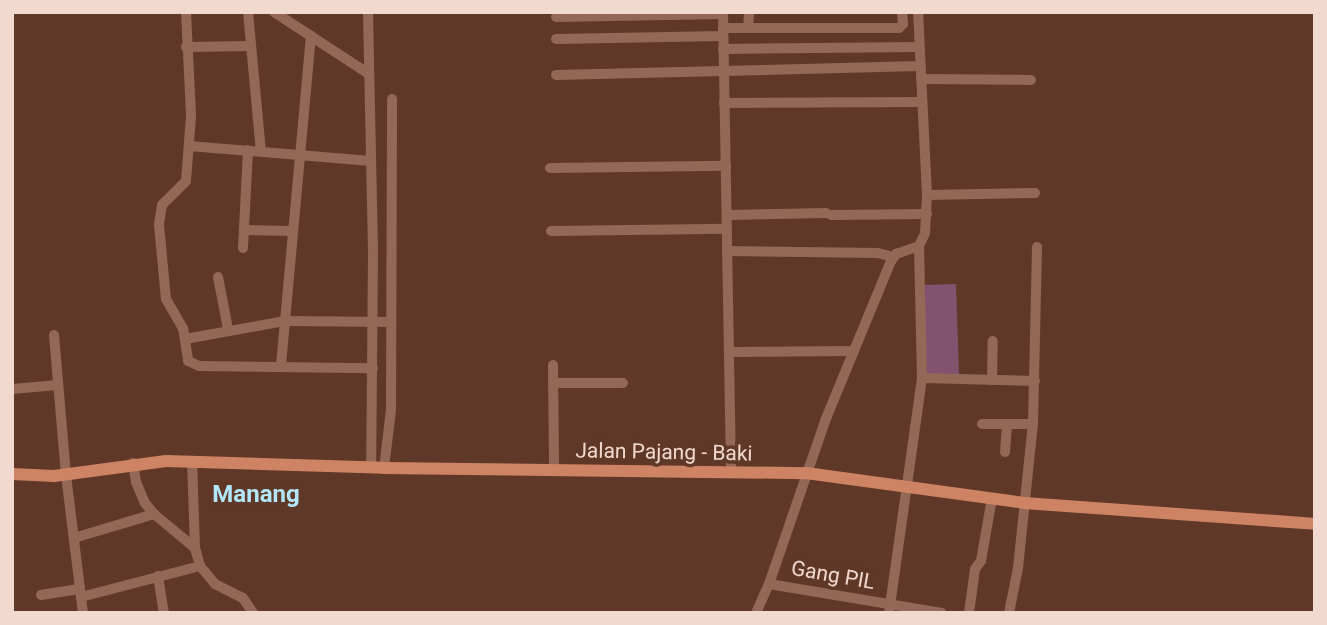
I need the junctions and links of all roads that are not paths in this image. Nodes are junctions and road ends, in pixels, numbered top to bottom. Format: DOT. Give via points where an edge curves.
graph roads {
  1 [pos="186,12"];
  2 [pos="248,12"];
  3 [pos="274,12"];
  4 [pos="368,12"];
  5 [pos="749,12"];
  6 [pos="902,12"];
  7 [pos="918,12"];
  8 [pos="723,13"];
  9 [pos="556,17"];
  10 [pos="748,28"];
  11 [pos="723,32"];
  12 [pos="311,36"];
  13 [pos="556,39"];
  14 [pos="251,46"];
  15 [pos="186,47"];
  16 [pos="919,47"];
  17 [pos="723,50"];
  18 [pos="920,66"];
  19 [pos="724,69"];
  20 [pos="369,74"];
  21 [pos="556,75"];
  22 [pos="921,79"];
  23 [pos="1031,80"];
  24 [pos="392,99"];
  25 [pos="922,102"];
  26 [pos="724,103"];
  27 [pos="190,146"];
  28 [pos="248,150"];
  29 [pos="261,151"];
  30 [pos="300,154"];
  31 [pos="370,165"];
  32 [pos="726,166"];
  33 [pos="550,168"];
  34 [pos="391,174"];
  35 [pos="1035,193"];
  36 [pos="927,195"];
  37 [pos="927,214"];
  38 [pos="727,215"];
  39 [pos="727,229"];
  40 [pos="244,230"];
  41 [pos="293,231"];
  42 [pos="551,232"];
  43 [pos="919,246"];
  44 [pos="1037,247"];
  45 [pos="243,248"];
  46 [pos="727,251"];
  47 [pos="893,257"];
  48 [pos="218,277"];
  49 [pos="285,321"];
  50 [pos="373,321"];
  51 [pos="391,322"];
  52 [pos="228,330"];
  53 [pos="54,335"];
  54 [pos="186,339"];
  55 [pos="993,341"];
  56 [pos="854,351"];
  57 [pos="729,352"];
  58 [pos="281,365"];
  59 [pos="553,365"];
  60 [pos="373,368"];
  61 [pos="922,379"];
  62 [pos="992,380"];
  63 [pos="1035,381"];
  64 [pos="553,383"];
  65 [pos="623,383"];
  66 [pos="58,384"];
  67 [pos="12,389"];
  68 [pos="982,424"];
  69 [pos="1007,424"];
  70 [pos="1033,424"];
  71 [pos="1005,452"];
  72 [pos="192,461"];
  73 [pos="133,463"];
  74 [pos="377,468"];
  75 [pos="554,469"];
  76 [pos="731,472"];
  77 [pos="806,473"];
  78 [pos="12,474"];
  79 [pos="65,475"];
  80 [pos="907,487"];
  81 [pos="992,498"];
  82 [pos="1028,503"];
  83 [pos="154,514"];
  84 [pos="1315,524"];
  85 [pos="74,538"];
  86 [pos="195,548"];
  87 [pos="200,566"];
  88 [pos="158,576"];
  89 [pos="769,584"];
  90 [pos="80,593"];
  91 [pos="41,595"];
  92 [pos="889,609"];
  93 [pos="83,613"];
  94 [pos="164,613"];
  95 [pos="253,613"];
  96 [pos="756,613"];
  97 [pos="942,613"];
  98 [pos="969,613"];
  99 [pos="1009,613"];
  1 -- 15 [label="street"];
  2 -- 14 [label="street"];
  3 -- 12 [label="street"];
  4 -- 20 [label="street"];
  5 -- 10 [label="street"];
  6 -- 10 [label="street" via="899,28"];
  7 -- 16 [label="street"];
  8 -- 9 [label="street"];
  8 -- 11 [label="street"];
  10 -- 11 [label="street"];
  11 -- 13 [label="street"];
  11 -- 17 [label="street"];
  12 -- 20 [label="street"];
  12 -- 30 [label="street"];
  14 -- 15 [label="street"];
  14 -- 29 [label="street"];
  15 -- 27 [label="street"];
  16 -- 17 [label="street"];
  16 -- 18 [label="street"];
  17 -- 19 [label="street"];
  18 -- 19 [label="street"];
  18 -- 22 [label="street"];
  19 -- 21 [label="street"];
  19 -- 26 [label="street"];
  20 -- 31 [label="street"];
  22 -- 23 [label="street"];
  22 -- 25 [label="street"];
  24 -- 34 [label="street"];
  25 -- 26 [label="street"];
  25 -- 36 [label="street"];
  26 -- 32 [label="street"];
  27 -- 28 [label="street"];
  27 -- 54 [label="street" via="186,181 159,213 166,299"];
  28 -- 29 [label="street"];
  28 -- 40 [label="street"];
  29 -- 30 [label="street"];
  30 -- 31 [label="street"];
  30 -- 41 [label="street"];
  31 -- 34 [label="street"];
  31 -- 50 [label="street"];
  32 -- 33 [label="street"];
  32 -- 38 [label="street"];
  34 -- 51 [label="street"];
  35 -- 36 [label="street"];
  36 -- 37 [label="street"];
  37 -- 38 [label="street"];
  37 -- 43 [label="street"];
  38 -- 39 [label="street"];
  39 -- 42 [label="street"];
  39 -- 46 [label="street"];
  40 -- 41 [label="street"];
  40 -- 45 [label="street"];
  41 -- 49 [label="street"];
  43 -- 47 [label="street"];
  43 -- 61 [label="street"];
  44 -- 63 [label="street"];
  46 -- 47 [label="street"];
  46 -- 57 [label="street"];
  47 -- 56 [label="street"];
  48 -- 52 [label="street"];
  49 -- 50 [label="street"];
  49 -- 52 [label="street"];
  49 -- 58 [label="street"];
  50 -- 51 [label="street"];
  50 -- 60 [label="street"];
  51 -- 74 [label="street" via="391,410"];
  52 -- 54 [label="street"];
  53 -- 66 [label="street"];
  54 -- 58 [label="street" via="190,364"];
  55 -- 62 [label="street"];
  56 -- 57 [label="street"];
  56 -- 77 [label="street"];
  57 -- 76 [label="street"];
  58 -- 60 [label="street"];
  59 -- 64 [label="street"];
  60 -- 74 [label="street"];
  61 -- 62 [label="street"];
  61 -- 80 [label="street"];
  62 -- 63 [label="street"];
  63 -- 70 [label="street"];
  64 -- 65 [label="street"];
  64 -- 75 [label="street"];
  66 -- 67 [label="street"];
  66 -- 79 [label="street"];
  68 -- 69 [label="street"];
  69 -- 70 [label="street"];
  69 -- 71 [label="street"];
  70 -- 82 [label="street"];
  72 -- 73 [label="main road, Jalan Pajang - Baki"];
  72 -- 74 [label="main road, Jalan Pajang - Baki"];
  72 -- 86 [label="street"];
  73 -- 79 [label="main road, Jalan Pajang - Baki"];
  73 -- 83 [label="street" via="135,482"];
  74 -- 75 [label="main road, Jalan Pajang - Baki"];
  75 -- 76 [label="main road, Jalan Pajang - Baki"];
  76 -- 77 [label="main road, Jalan Pajang - Baki"];
  77 -- 80 [label="main road, Jalan Pajang - Baki"];
  77 -- 89 [label="street"];
  78 -- 79 [label="main road, Jalan Pajang - Baki"];
  79 -- 85 [label="street"];
  80 -- 81 [label="main road, Jalan Pajang - Baki"];
  80 -- 92 [label="street"];
  81 -- 82 [label="main road, Jalan Pajang - Baki"];
  81 -- 98 [label="street"];
  82 -- 84 [label="main road, Jalan Pajang - Baki"];
  82 -- 99 [label="street"];
  83 -- 85 [label="street"];
  83 -- 86 [label="street"];
  85 -- 90 [label="street"];
  86 -- 87 [label="street"];
  87 -- 88 [label="street"];
  87 -- 95 [label="street" via="215,584 243,598"];
  88 -- 90 [label="street"];
  88 -- 94 [label="street"];
  89 -- 92 [label="street, Gang PIL"];
  89 -- 96 [label="street"];
  90 -- 91 [label="street"];
  90 -- 93 [label="street"];
  92 -- 97 [label="street, Gang PIL"];
}
